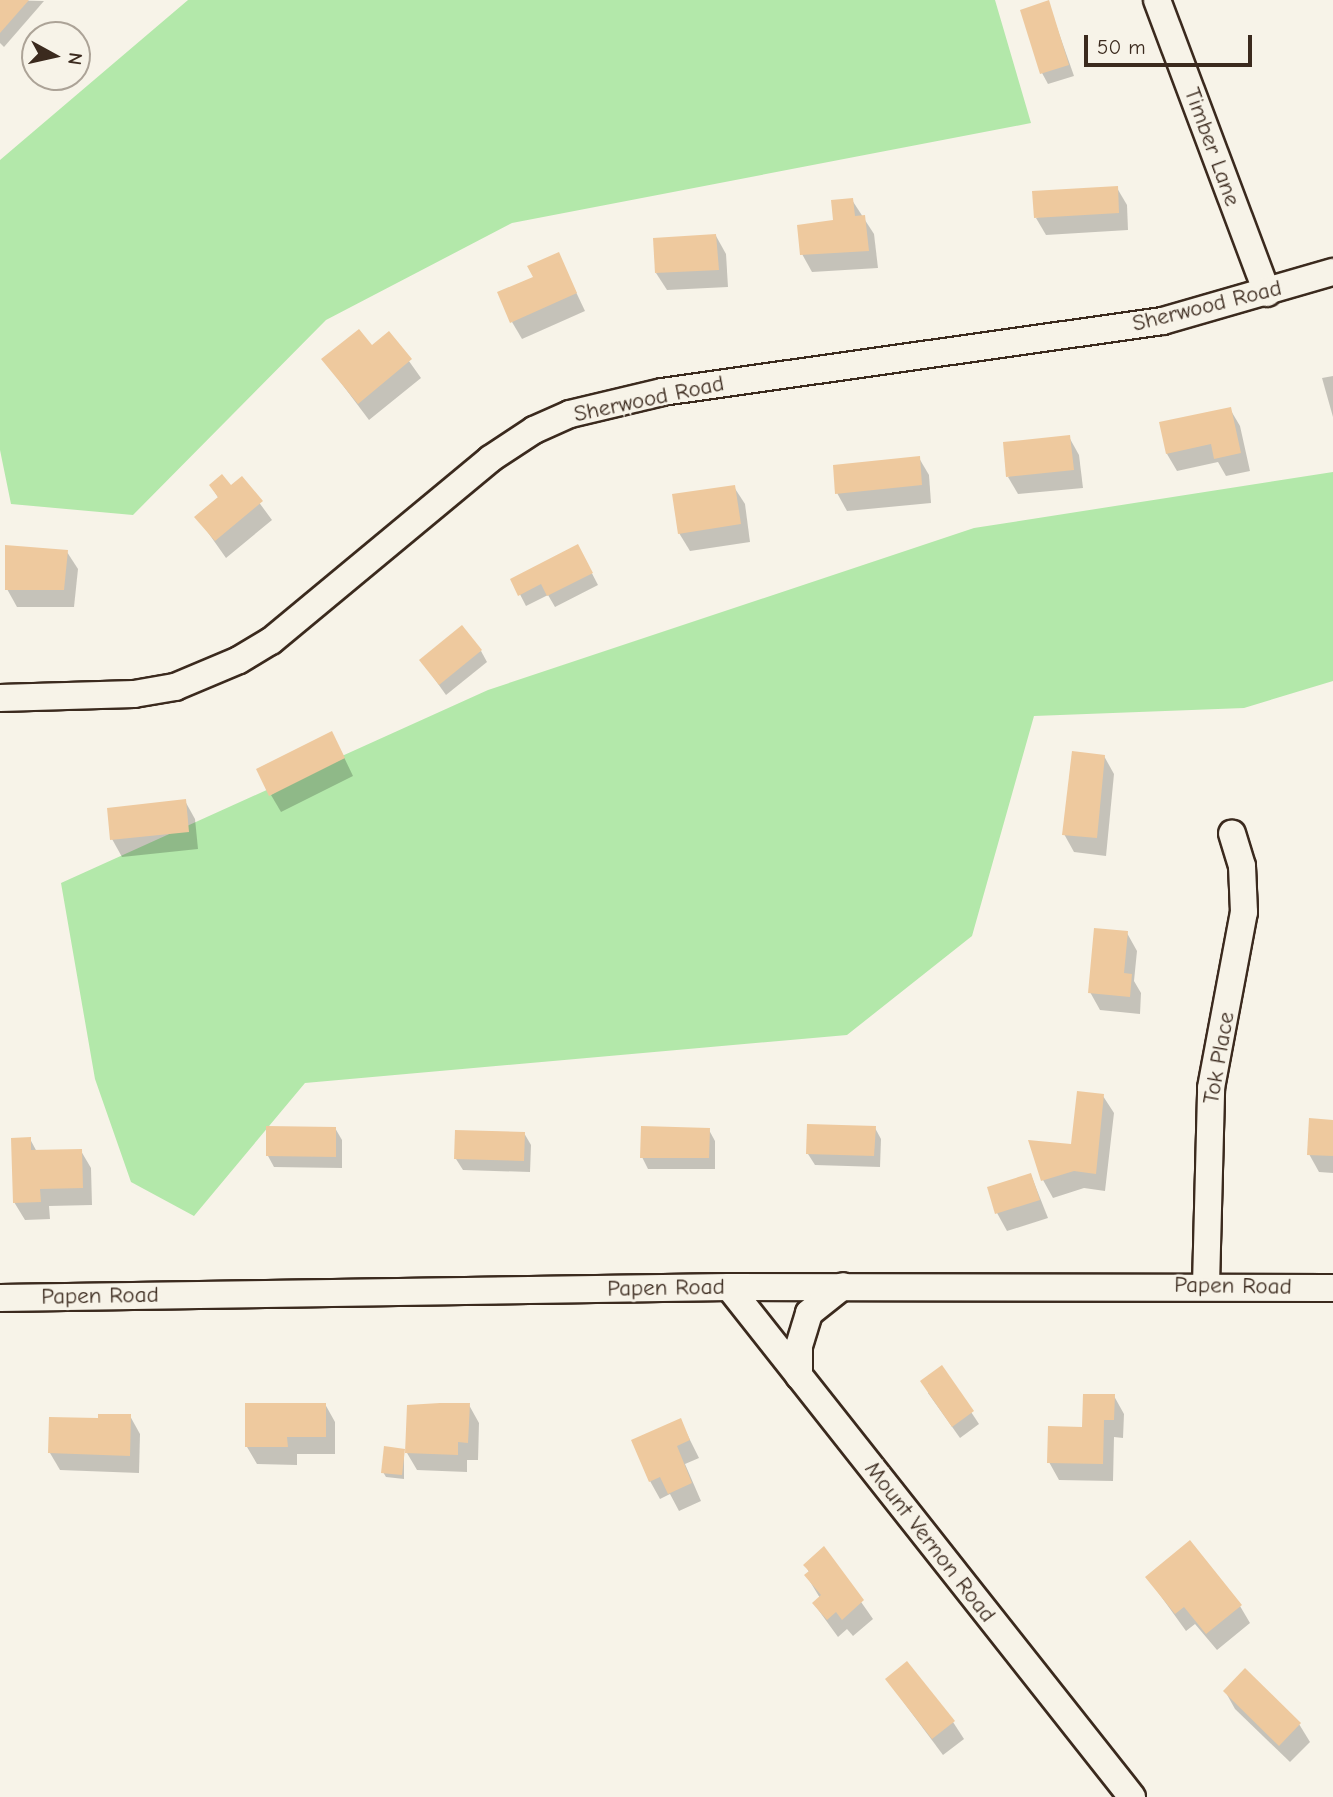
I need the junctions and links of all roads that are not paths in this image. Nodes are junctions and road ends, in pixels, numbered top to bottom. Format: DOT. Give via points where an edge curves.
graph roads {
  1 [pos="1157,0"];
  2 [pos="1333,272"];
  3 [pos="1266,293"];
  4 [pos="0,698"];
  5 [pos="1232,833"];
  6 [pos="1206,1285"];
  7 [pos="842,1286"];
  8 [pos="729,1287"];
  9 [pos="1333,1288"];
  10 [pos="0,1298"];
  11 [pos="799,1376"];
  12 [pos="1132,1797"];
  1 -- 3 [label="street, Timber Lane"];
  2 -- 3 [label="street, Sherwood Road"];
  3 -- 4 [label="street, Sherwood Road" via="1163,320 662,392 570,414 534,430 490,459 271,641 239,660 175,687 134,694"];
  5 -- 6 [label="street, Tok Place" via="1242,866 1244,912 1212,1088"];
  6 -- 7 [label="street, Papen Road"];
  6 -- 9 [label="street, Papen Road"];
  7 -- 8 [label="street, Papen Road"];
  7 -- 11 [label="street" via="809,1313 799,1346"];
  8 -- 10 [label="street, Papen Road"];
  8 -- 11 [label="street, Mount Vernon Road"];
  11 -- 12 [label="street, Mount Vernon Road"];
}
